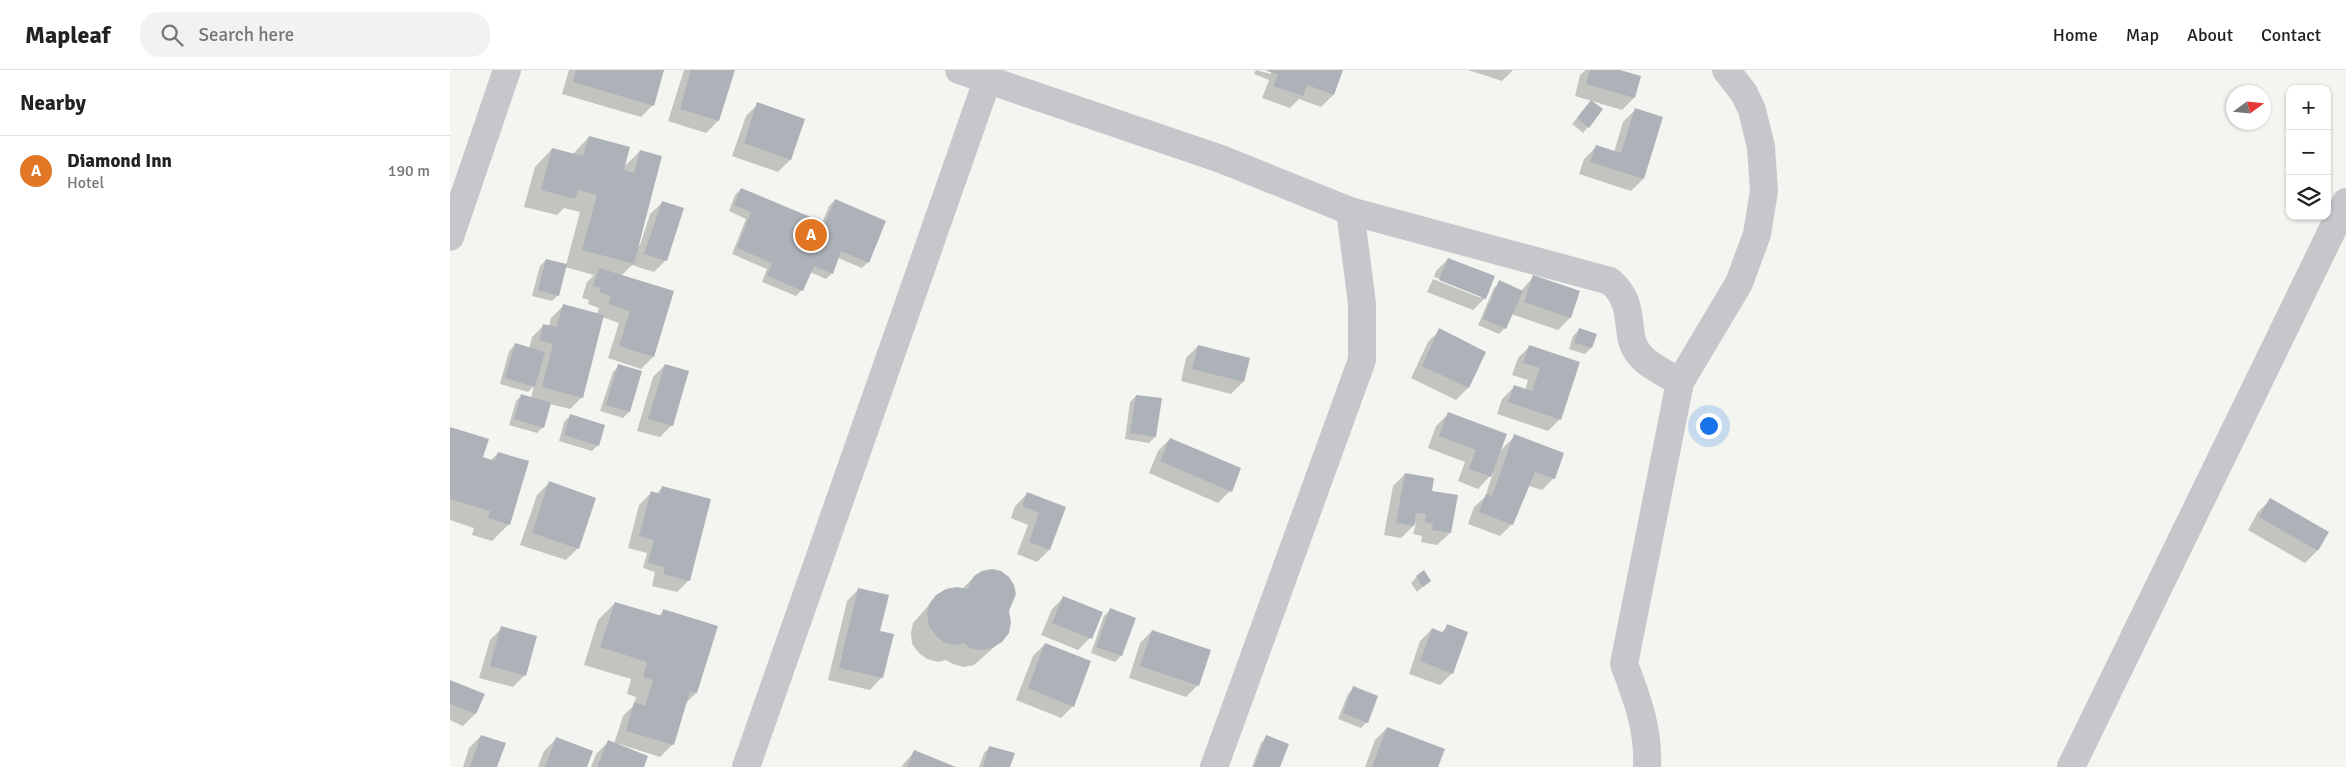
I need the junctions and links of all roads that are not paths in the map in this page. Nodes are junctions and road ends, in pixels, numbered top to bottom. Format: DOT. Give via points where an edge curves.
graph roads {
  1 [pos="507,70"];
  2 [pos="959,70"];
  3 [pos="1726,70"];
  4 [pos="987,81"];
  5 [pos="2346,202"];
  6 [pos="1350,210"];
  7 [pos="450,236"];
  8 [pos="1680,382"];
  9 [pos="746,767"];
  10 [pos="1214,767"];
  11 [pos="1647,767"];
  12 [pos="2070,767"];
  1 -- 7 [label="street"];
  2 -- 4 [label="street"];
  3 -- 8 [label="street" via="1744,93 1752,110 1764,169 1764,191 1757,234 1739,284"];
  4 -- 6 [label="street" via="1221,159"];
  4 -- 9 [label="street"];
  5 -- 12 [label="street"];
  6 -- 8 [label="street" via="1610,281 1625,299 1638,354"];
  6 -- 10 [label="street" via="1362,302 1362,360"];
  8 -- 11 [label="street" via="1624,664 1640,704 1648,749"];
}
